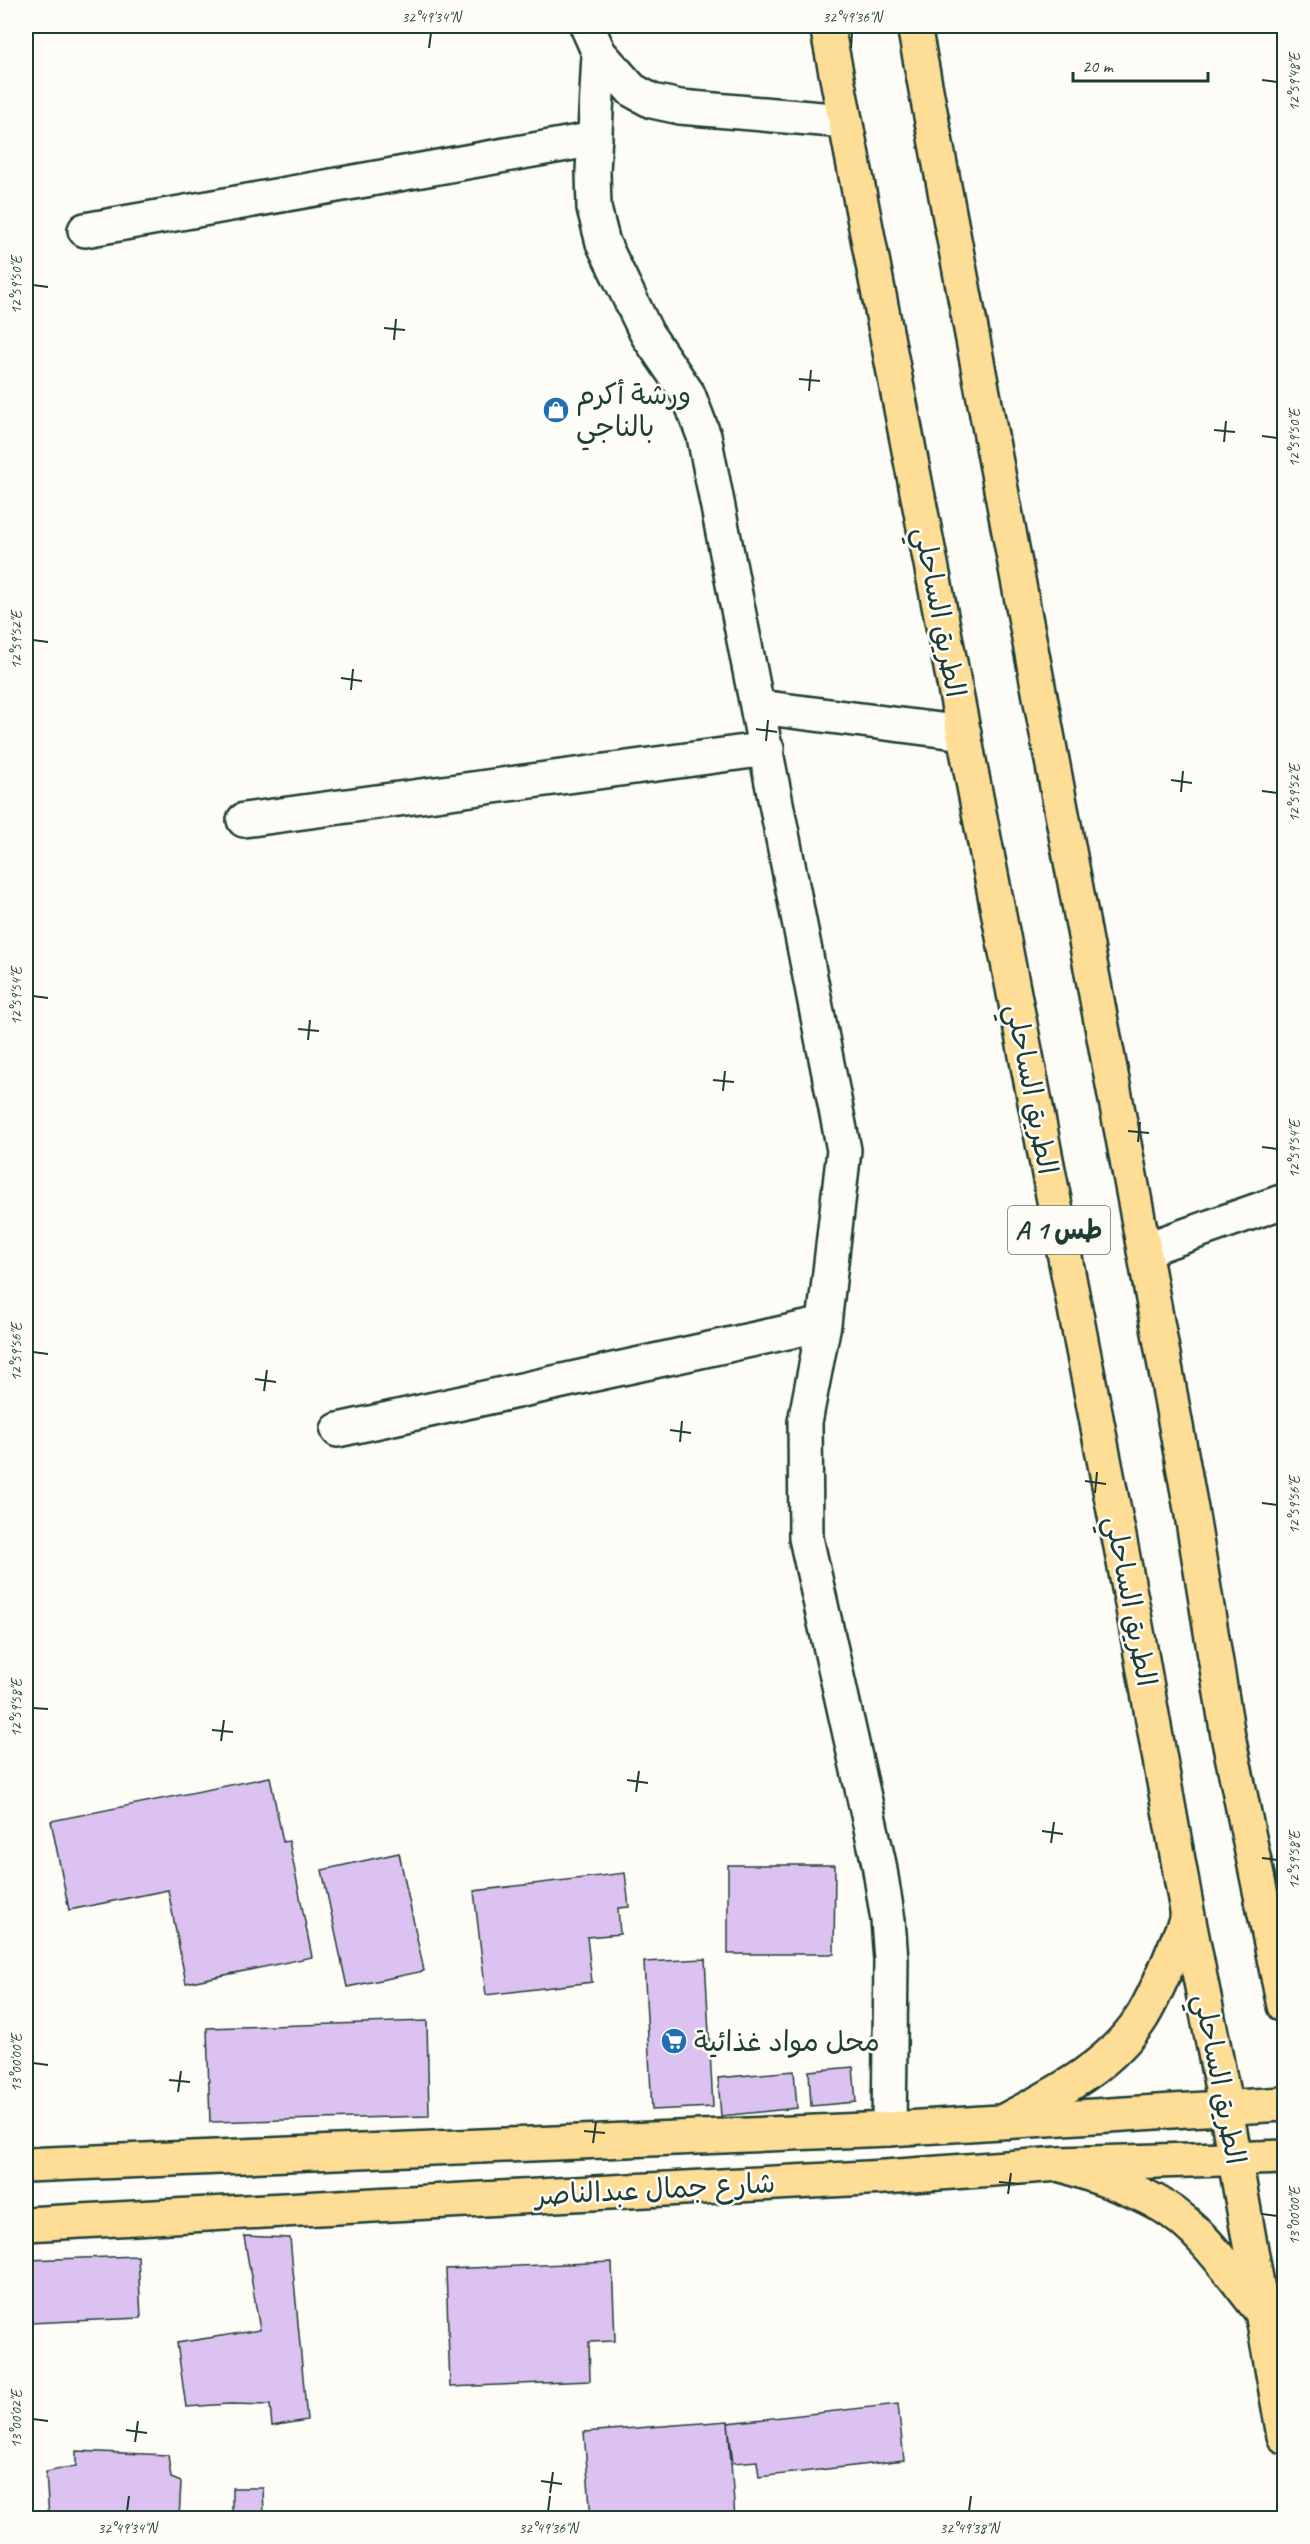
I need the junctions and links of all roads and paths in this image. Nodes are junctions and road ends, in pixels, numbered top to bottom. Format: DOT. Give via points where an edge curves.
graph roads {
  1 [pos="827,26"];
  2 [pos="914,26"];
  3 [pos="593,39"];
  4 [pos="845,121"];
  5 [pos="595,139"];
  6 [pos="85,230"];
  7 [pos="759,707"];
  8 [pos="964,733"];
  9 [pos="767,749"];
  10 [pos="244,820"];
  11 [pos="1284,1202"];
  12 [pos="1144,1250"];
  13 [pos="824,1324"];
  14 [pos="338,1430"];
  15 [pos="1188,1916"];
  16 [pos="1284,2006"];
  17 [pos="1284,2104"];
  18 [pos="1227,2109"];
  19 [pos="1004,2121"];
  20 [pos="889,2129"];
  21 [pos="1284,2157"];
  22 [pos="1236,2158"];
  23 [pos="1060,2164"];
  24 [pos="26,2165"];
  25 [pos="26,2224"];
  26 [pos="1263,2313"];
  27 [pos="1284,2436"];
  1 -- 4 [label="main road, الطريق الساحلي / A 1 طس"];
  2 -- 12 [label="main road, A 1 طس"];
  3 -- 4 [label="street" via="632,90 652,101 680,107"];
  3 -- 5 [label="street"];
  4 -- 8 [label="main road, الطريق الساحلي / A 1 طس"];
  5 -- 6 [label="street"];
  5 -- 7 [label="street" via="594,208 603,243 647,334 688,394 704,436"];
  7 -- 8 [label="street"];
  7 -- 9 [label="street"];
  8 -- 15 [label="main road, الطريق الساحلي / A 1 طس" via="1133,1609"];
  9 -- 10 [label="street"];
  9 -- 13 [label="street" via="844,1150"];
  11 -- 12 [label="street"];
  12 -- 16 [label="main road, A 1 طس" via="1228,1736"];
  13 -- 14 [label="street"];
  13 -- 20 [label="street" via="805,1422 806,1538 888,1920"];
  15 -- 18 [label="main road, الطريق الساحلي / A 1 طس"];
  15 -- 19 [label="main road" via="1141,2018 1107,2058 1064,2089"];
  17 -- 18 [label="main road, شارع جمال عبدالناصر"];
  18 -- 19 [label="main road, شارع جمال عبدالناصر"];
  18 -- 22 [label="main road, الطريق الساحلي / A 1 طس"];
  19 -- 20 [label="main road, شارع جمال عبدالناصر"];
  20 -- 24 [label="main road, شارع جمال عبدالناصر"];
  21 -- 22 [label="main road, شارع جمال عبدالناصر"];
  22 -- 23 [label="main road, شارع جمال عبدالناصر"];
  22 -- 26 [label="main road, الطريق الساحلي / A 1 طس"];
  23 -- 25 [label="main road, شارع جمال عبدالناصر"];
  23 -- 26 [label="main road" via="1127,2188 1164,2207 1199,2236"];
  26 -- 27 [label="main road, الطريق الساحلي / A 1 طس"];
}
